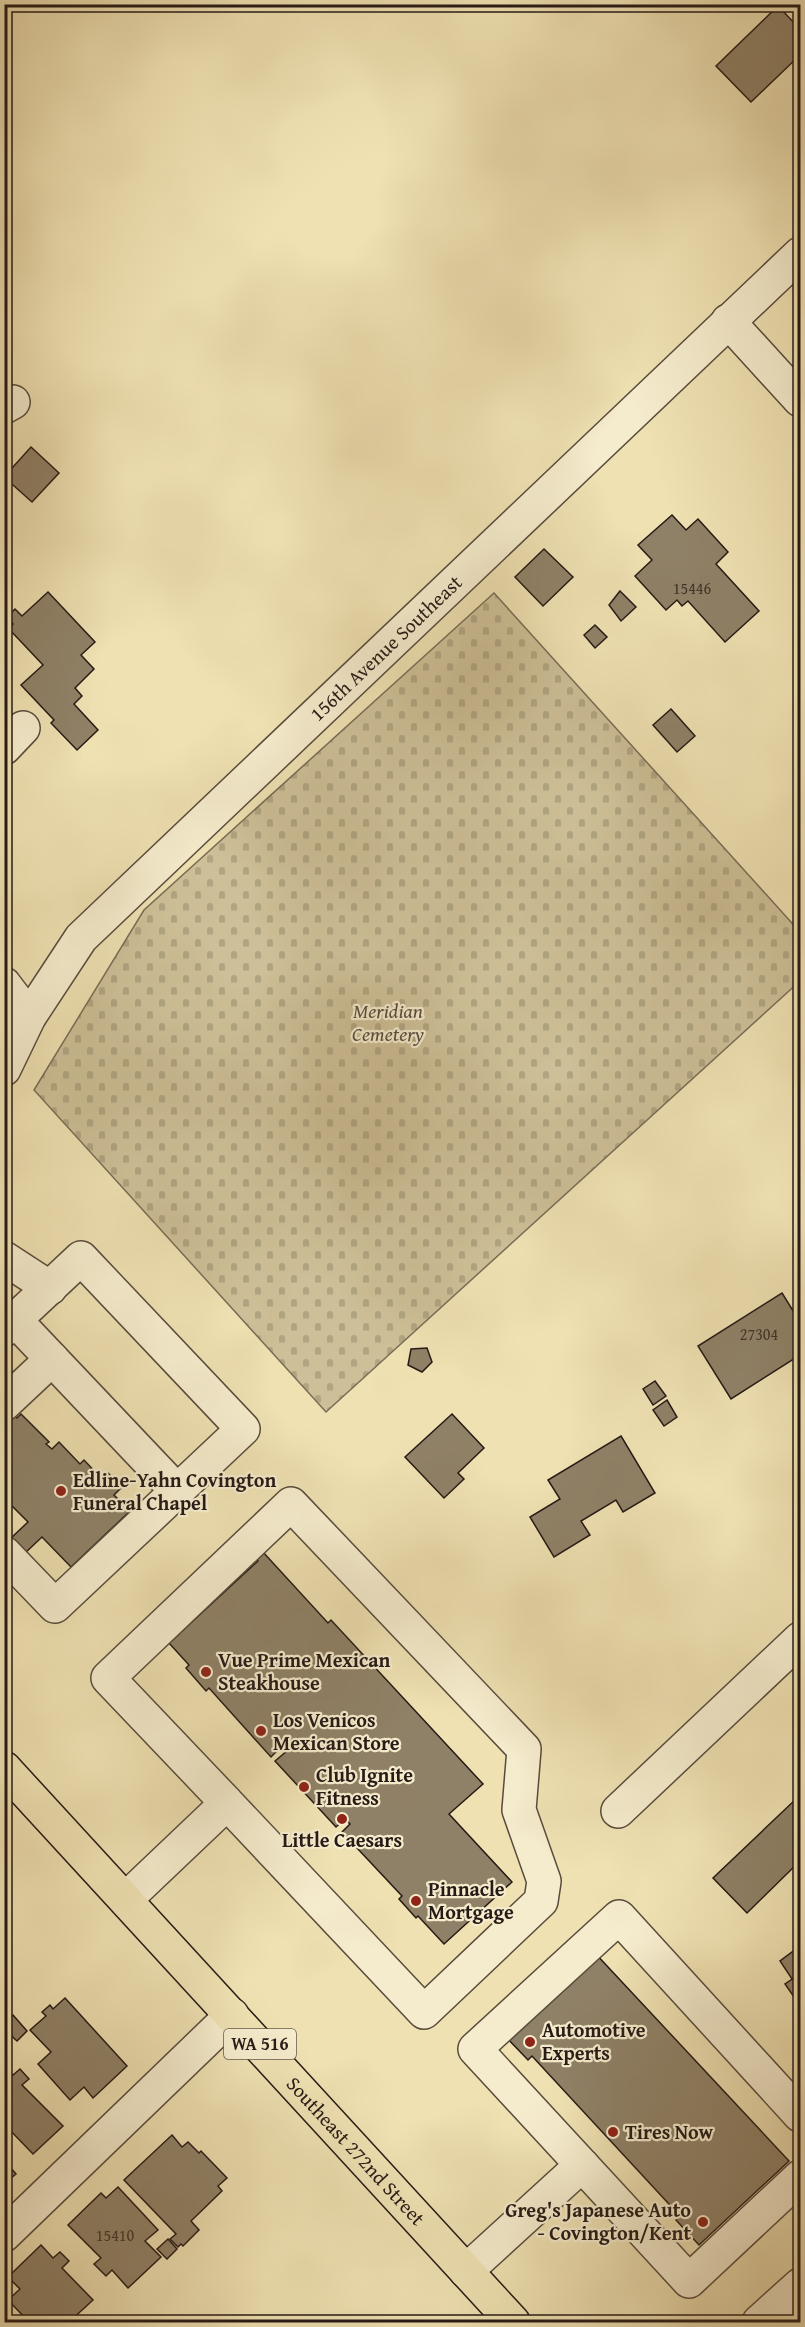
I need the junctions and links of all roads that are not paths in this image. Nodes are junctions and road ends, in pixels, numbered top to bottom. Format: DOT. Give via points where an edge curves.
graph roads {
  1 [pos="801,254"];
  2 [pos="728,321"];
  3 [pos="801,400"];
  4 [pos="4,984"];
  5 [pos="29,1017"];
  6 [pos="4,1069"];
  7 [pos="4,1258"];
  8 [pos="50,1288"];
  9 [pos="10,1325"];
  10 [pos="52,1359"];
  11 [pos="4,1404"];
  12 [pos="177,1491"];
  13 [pos="4,1552"];
  14 [pos="801,1639"];
  15 [pos="4,1768"];
  16 [pos="227,1803"];
  17 [pos="618,1811"];
  18 [pos="126,1899"];
  19 [pos="232,2015"];
  20 [pos="801,2115"];
  21 [pos="582,2165"];
  22 [pos="801,2177"];
  23 [pos="4,2235"];
  24 [pos="466,2271"];
  25 [pos="801,2284"];
  26 [pos="513,2322"];
  27 [pos="759,2322"];
  1 -- 2 [label="street, 156th Avenue Southeast"];
  2 -- 3 [label="street"];
  2 -- 5 [label="street, 156th Avenue Southeast" via="81,938"];
  4 -- 5 [label="street"];
  5 -- 6 [label="street, 156th Avenue Southeast"];
  7 -- 8 [label="street"];
  8 -- 9 [label="street"];
  8 -- 12 [label="street" via="81,1258 243,1429"];
  9 -- 10 [label="street"];
  10 -- 11 [label="street"];
  10 -- 12 [label="street"];
  12 -- 13 [label="street" via="55,1606"];
  14 -- 17 [label="street"];
  15 -- 18 [label="main road, Southeast 272nd Street / WA 516"];
  16 -- 16 [label="street" via="108,1678 291,1504 524,1749 519,1810 544,1881 541,1901 424,2012"];
  16 -- 18 [label="street"];
  18 -- 19 [label="main road, Southeast 272nd Street / WA 516"];
  19 -- 23 [label="street"];
  19 -- 24 [label="main road, Southeast 272nd Street / WA 516"];
  20 -- 21 [label="street" via="619,1917 476,2049"];
  21 -- 22 [label="street" via="689,2281"];
  21 -- 24 [label="street"];
  24 -- 26 [label="main road, Southeast 272nd Street / WA 516"];
  25 -- 27 [label="street"];
}
